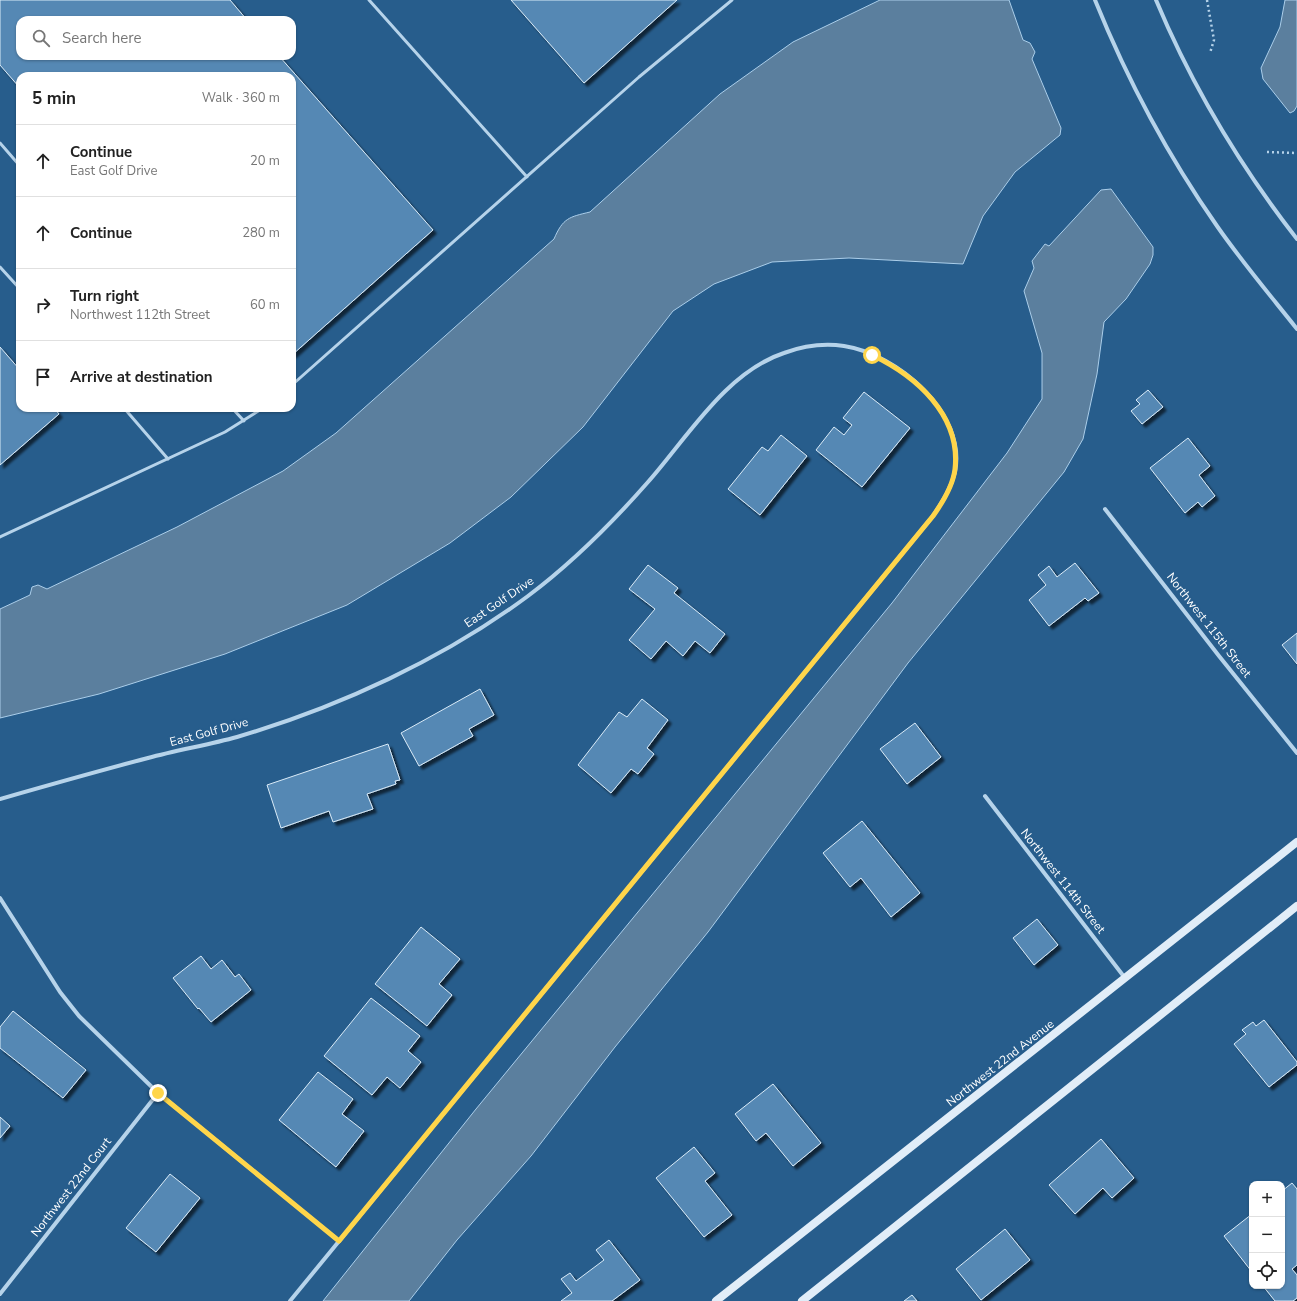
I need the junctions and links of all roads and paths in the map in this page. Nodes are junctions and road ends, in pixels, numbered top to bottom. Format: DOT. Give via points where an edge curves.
graph roads {
  1 [pos="369,0"];
  2 [pos="732,0"];
  3 [pos="1095,0"];
  4 [pos="1156,0"];
  5 [pos="1207,0"];
  6 [pos="1210,53"];
  7 [pos="0,143"];
  8 [pos="1267,152"];
  9 [pos="1297,153"];
  10 [pos="16,161"];
  11 [pos="527,177"];
  12 [pos="1297,240"];
  13 [pos="0,267"];
  14 [pos="16,285"];
  15 [pos="1297,329"];
  16 [pos="296,381"];
  17 [pos="128,412"];
  18 [pos="236,412"];
  19 [pos="257,412"];
  20 [pos="244,421"];
  21 [pos="168,458"];
  22 [pos="1105,509"];
  23 [pos="0,537"];
  24 [pos="1297,753"];
  25 [pos="985,796"];
  26 [pos="0,799"];
  27 [pos="1297,842"];
  28 [pos="0,898"];
  29 [pos="1297,906"];
  30 [pos="1126,979"];
  31 [pos="158,1093"];
  32 [pos="339,1241"];
  33 [pos="0,1294"];
  34 [pos="290,1301"];
  35 [pos="716,1301"];
  36 [pos="802,1301"];
  1 -- 11 [label="lane"];
  2 -- 11 [label="lane" via="655,63"];
  3 -- 15 [label="street" via="1124,66 1168,149 1222,232"];
  4 -- 12 [label="street" via="1186,66 1220,128"];
  5 -- 6 [label="path" via="1214,40"];
  7 -- 10 [label="lane"];
  8 -- 9 [label="path"];
  11 -- 16 [label="lane"];
  13 -- 14 [label="lane"];
  17 -- 21 [label="lane"];
  18 -- 20 [label="lane"];
  19 -- 20 [label="lane"];
  20 -- 21 [label="lane"];
  21 -- 23 [label="lane"];
  22 -- 24 [label="street, Northwest 115th Street"];
  25 -- 30 [label="street, Northwest 114th Street"];
  26 -- 32 [label="street, East Golf Drive" via="244,734 335,702 403,672 528,596 578,554 630,502 718,400 745,375 769,358 816,345 852,348 889,363 911,379 937,405 951,432 956,456 951,484 933,516"];
  27 -- 30 [label="main road, Northwest 22nd Avenue"];
  28 -- 31 [label="street" via="60,992 79,1016"];
  29 -- 36 [label="main road"];
  30 -- 35 [label="main road, Northwest 22nd Avenue"];
  31 -- 32 [label="street"];
  31 -- 33 [label="street, Northwest 22nd Court"];
  32 -- 34 [label="street, East Golf Drive"];
}
